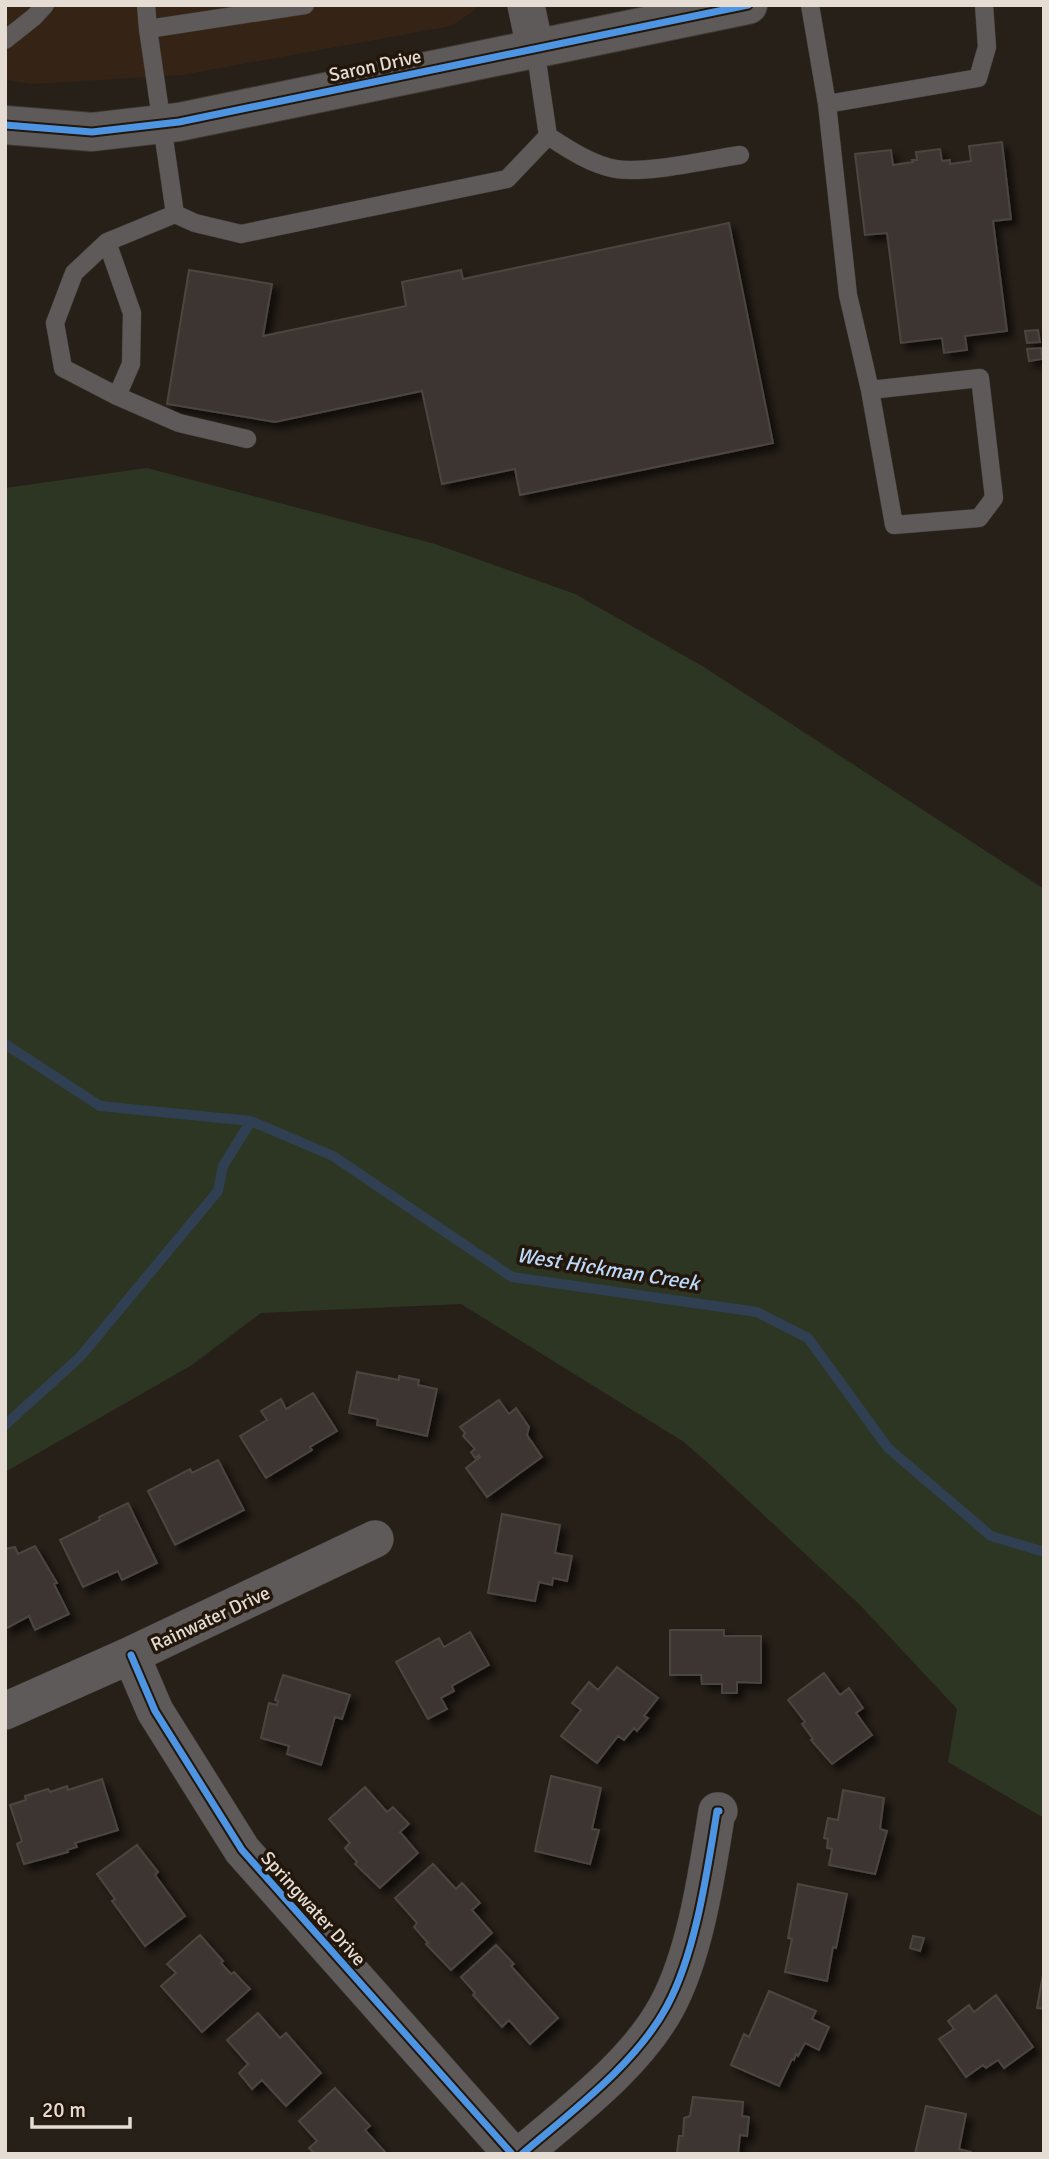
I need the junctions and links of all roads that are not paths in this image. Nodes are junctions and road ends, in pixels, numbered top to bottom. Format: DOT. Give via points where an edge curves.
graph roads {
  1 [pos="45,5"];
  2 [pos="146,5"];
  3 [pos="305,5"];
  4 [pos="526,5"];
  5 [pos="748,5"];
  6 [pos="810,5"];
  7 [pos="984,5"];
  8 [pos="228,11"];
  9 [pos="148,29"];
  10 [pos="5,40"];
  11 [pos="535,48"];
  12 [pos="827,104"];
  13 [pos="161,124"];
  14 [pos="5,125"];
  15 [pos="548,136"];
  16 [pos="740,155"];
  17 [pos="175,214"];
  18 [pos="107,242"];
  19 [pos="870,390"];
  20 [pos="117,396"];
  21 [pos="247,439"];
  22 [pos="375,1539"];
  23 [pos="131,1656"];
  24 [pos="5,1712"];
  25 [pos="719,1811"];
  26 [pos="512,2154"];
  27 [pos="522,2154"];
  1 -- 10 [label="lane"];
  2 -- 9 [label="lane"];
  3 -- 8 [label="lane"];
  4 -- 11 [label="street"];
  5 -- 11 [label="street, Saron Drive"];
  6 -- 12 [label="lane"];
  7 -- 12 [label="lane" via="987,47 978,78"];
  8 -- 9 [label="lane"];
  9 -- 13 [label="lane"];
  11 -- 13 [label="street, Saron Drive"];
  11 -- 15 [label="lane"];
  12 -- 19 [label="lane" via="848,295"];
  13 -- 14 [label="street, Saron Drive" via="92,132"];
  13 -- 17 [label="lane"];
  15 -- 16 [label="lane" via="576,154 615,169"];
  15 -- 17 [label="lane" via="508,179 241,234"];
  17 -- 18 [label="lane"];
  18 -- 20 [label="lane" via="132,313 131,364"];
  18 -- 20 [label="lane" via="74,274 55,323 63,368"];
  19 -- 19 [label="lane" via="980,378 994,498 979,518 894,525"];
  20 -- 21 [label="lane" via="179,423"];
  22 -- 23 [label="street, Rainwater Drive"];
  23 -- 24 [label="street, Rainwater Drive"];
  23 -- 26 [label="street, Springwater Drive" via="155,1711 242,1850"];
  25 -- 27 [label="street" via="686,1959 667,2007 602,2085"];
}
